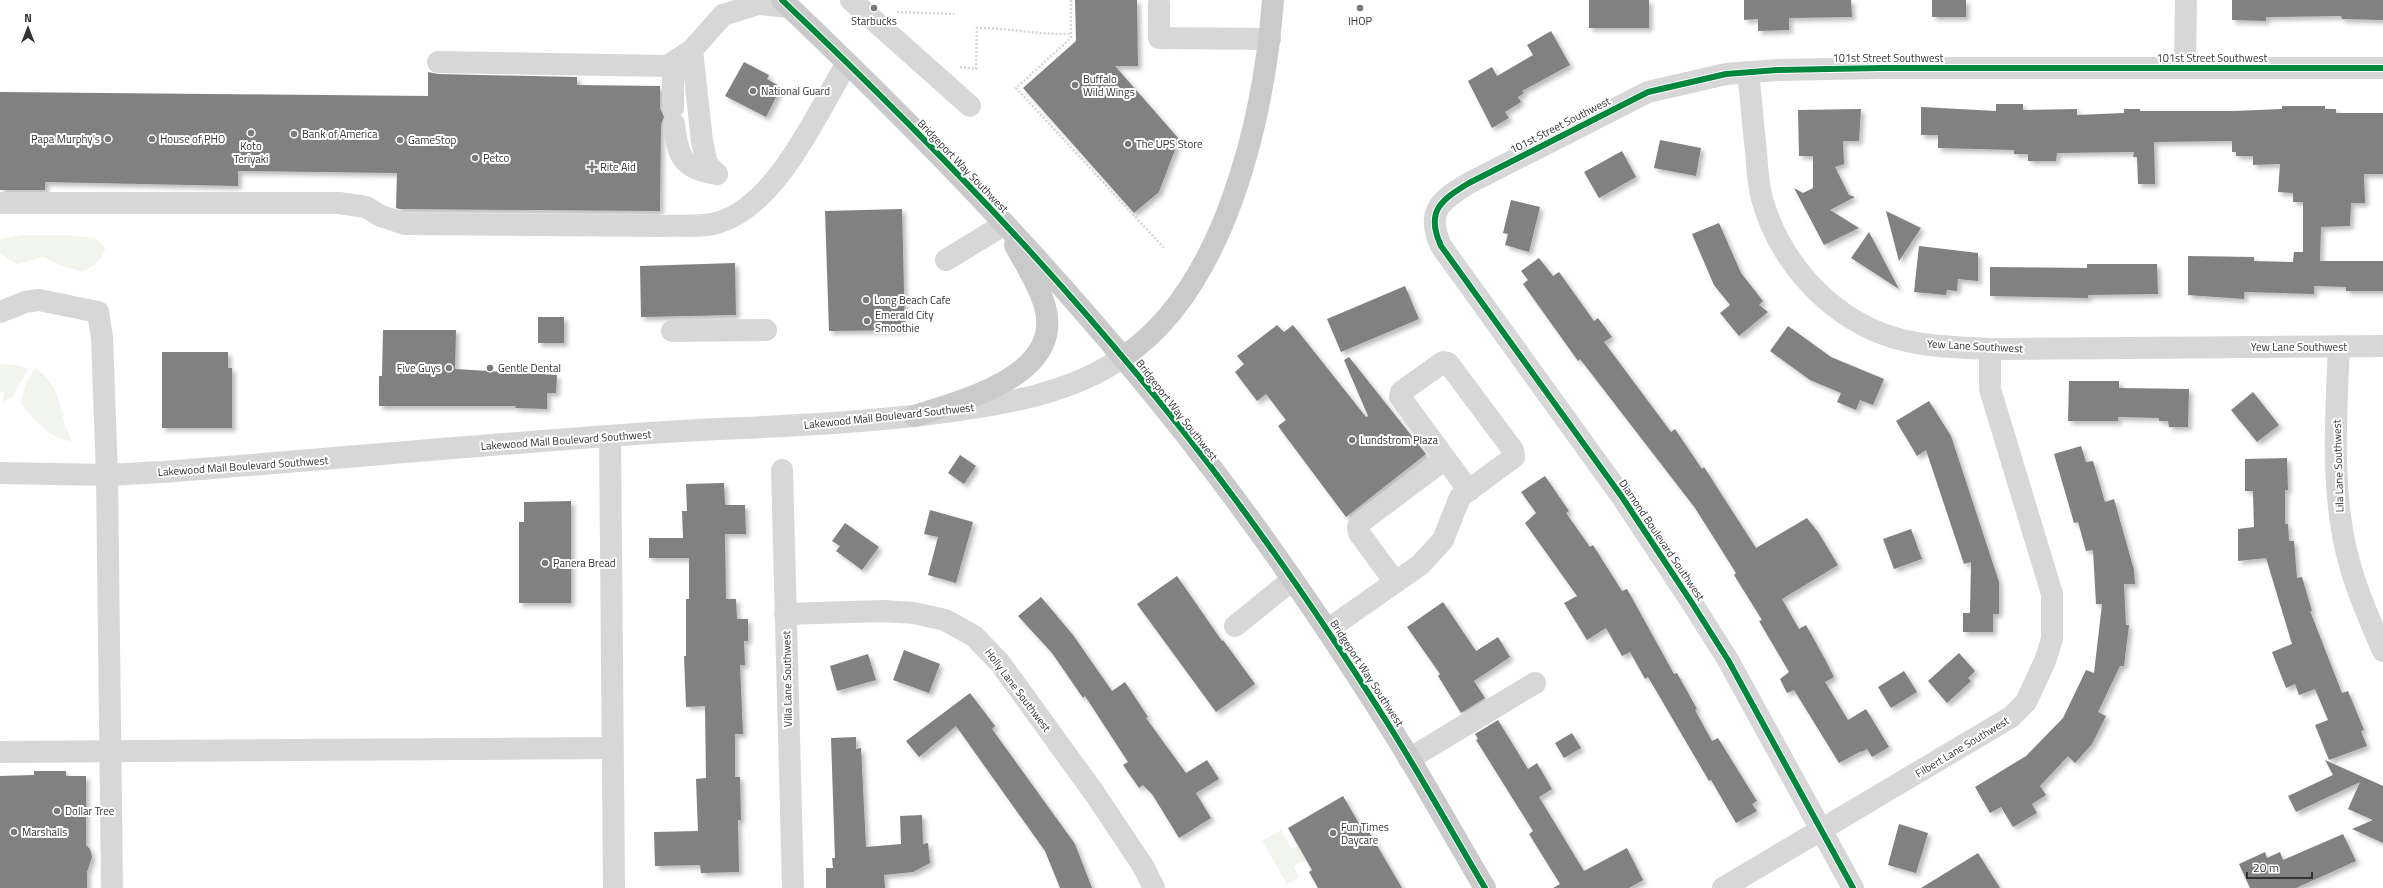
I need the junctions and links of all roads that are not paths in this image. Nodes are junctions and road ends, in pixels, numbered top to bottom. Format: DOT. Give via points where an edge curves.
graph roads {
  1 [pos="851,0"];
  2 [pos="1274,0"];
  3 [pos="2186,0"];
  4 [pos="792,2"];
  5 [pos="1159,4"];
  6 [pos="724,7"];
  7 [pos="1270,40"];
  8 [pos="692,50"];
  9 [pos="438,62"];
  10 [pos="673,63"];
  11 [pos="847,63"];
  12 [pos="2185,68"];
  13 [pos="2383,68"];
  14 [pos="1748,72"];
  15 [pos="970,106"];
  16 [pos="0,203"];
  17 [pos="1434,218"];
  18 [pos="1005,224"];
  19 [pos="946,260"];
  20 [pos="0,312"];
  21 [pos="766,330"];
  22 [pos="672,331"];
  23 [pos="2339,346"];
  24 [pos="2383,346"];
  25 [pos="1990,349"];
  26 [pos="1123,358"];
  27 [pos="915,416"];
  28 [pos="610,436"];
  29 [pos="1445,459"];
  30 [pos="782,470"];
  31 [pos="0,473"];
  32 [pos="108,475"];
  33 [pos="1469,491"];
  34 [pos="1292,580"];
  35 [pos="1395,582"];
  36 [pos="785,614"];
  37 [pos="1235,626"];
  38 [pos="1327,630"];
  39 [pos="2383,651"];
  40 [pos="1534,683"];
  41 [pos="612,748"];
  42 [pos="0,752"];
  43 [pos="111,752"];
  44 [pos="1409,759"];
  45 [pos="1822,831"];
  46 [pos="112,888"];
  47 [pos="614,888"];
  48 [pos="793,888"];
  49 [pos="1154,888"];
  50 [pos="1486,888"];
  51 [pos="1723,888"];
  52 [pos="1853,888"];
  1 -- 15 [label="street"];
  2 -- 7 [label="main road"];
  3 -- 12 [label="street"];
  4 -- 6 [label="street"];
  4 -- 11 [label="main road, Bridgeport Way Southwest"];
  5 -- 7 [label="street" via="1159,38"];
  6 -- 8 [label="street"];
  7 -- 26 [label="main road" via="1256,119 1234,189 1202,268 1171,314 1139,347"];
  8 -- 10 [label="street"];
  8 -- 10 [label="street" via="702,141 707,164 717,174 696,171 681,158 673,116"];
  9 -- 10 [label="street" via="667,66"];
  11 -- 16 [label="street" via="779,177 760,197 741,211 719,222 662,226 405,224 381,216 366,207 339,203"];
  11 -- 18 [label="main road, Bridgeport Way Southwest"];
  12 -- 13 [label="street, 101st Street Southwest"];
  12 -- 14 [label="street, 101st Street Southwest" via="1873,68"];
  14 -- 17 [label="street, 101st Street Southwest" via="1682,82 1631,99 1469,183 1442,201"];
  14 -- 25 [label="street, Yew Lane Southwest" via="1762,201 1786,253 1798,271 1831,303 1855,320 1883,334 1911,342"];
  17 -- 45 [label="street, Diamond Boulevard Southwest" via="1435,232 1445,254 1622,497 1692,603 1728,660"];
  18 -- 19 [label="street"];
  18 -- 26 [label="main road, Bridgeport Way Southwest" via="1087,314"];
  18 -- 27 [label="main road" via="1046,311 1047,328 1042,345 1025,367 1010,379 983,393"];
  20 -- 32 [label="street" via="25,302 39,300 98,312 102,338"];
  21 -- 22 [label="street"];
  23 -- 24 [label="street, Yew Lane Southwest"];
  23 -- 25 [label="street, Yew Lane Southwest"];
  23 -- 39 [label="street, Lila Lane Southwest" via="2336,410 2338,500 2342,528 2350,565"];
  25 -- 45 [label="street, Filbert Lane Southwest" via="1990,389 2052,594 2052,638 2045,661 2026,702 2011,717"];
  26 -- 27 [label="street, Lakewood Mall Boulevard Southwest" via="1087,378 1038,395"];
  26 -- 34 [label="main road, Bridgeport Way Southwest" via="1234,497"];
  27 -- 28 [label="street, Lakewood Mall Boulevard Southwest" via="802,426"];
  28 -- 32 [label="street, Lakewood Mall Boulevard Southwest"];
  28 -- 41 [label="street"];
  29 -- 33 [label="street"];
  29 -- 33 [label="street" via="1400,394 1446,361 1515,454"];
  29 -- 35 [label="street" via="1361,522 1358,527 1359,533"];
  30 -- 36 [label="street, Villa Lane Southwest"];
  31 -- 32 [label="street, Lakewood Mall Boulevard Southwest"];
  32 -- 43 [label="street"];
  33 -- 35 [label="street" via="1460,498 1443,540 1420,565"];
  34 -- 37 [label="street"];
  34 -- 38 [label="main road, Bridgeport Way Southwest"];
  35 -- 38 [label="street"];
  36 -- 48 [label="street, Villa Lane Southwest"];
  36 -- 49 [label="street, Holly Lane Southwest" via="914,612 945,620 974,636 1000,663 1095,794 1144,866"];
  38 -- 44 [label="main road, Bridgeport Way Southwest"];
  40 -- 44 [label="street"];
  41 -- 43 [label="street"];
  41 -- 47 [label="street"];
  42 -- 43 [label="street"];
  43 -- 46 [label="street"];
  44 -- 50 [label="main road, Bridgeport Way Southwest"];
  45 -- 51 [label="street, Filbert Lane Southwest"];
  45 -- 52 [label="street, Diamond Boulevard Southwest"];
}
